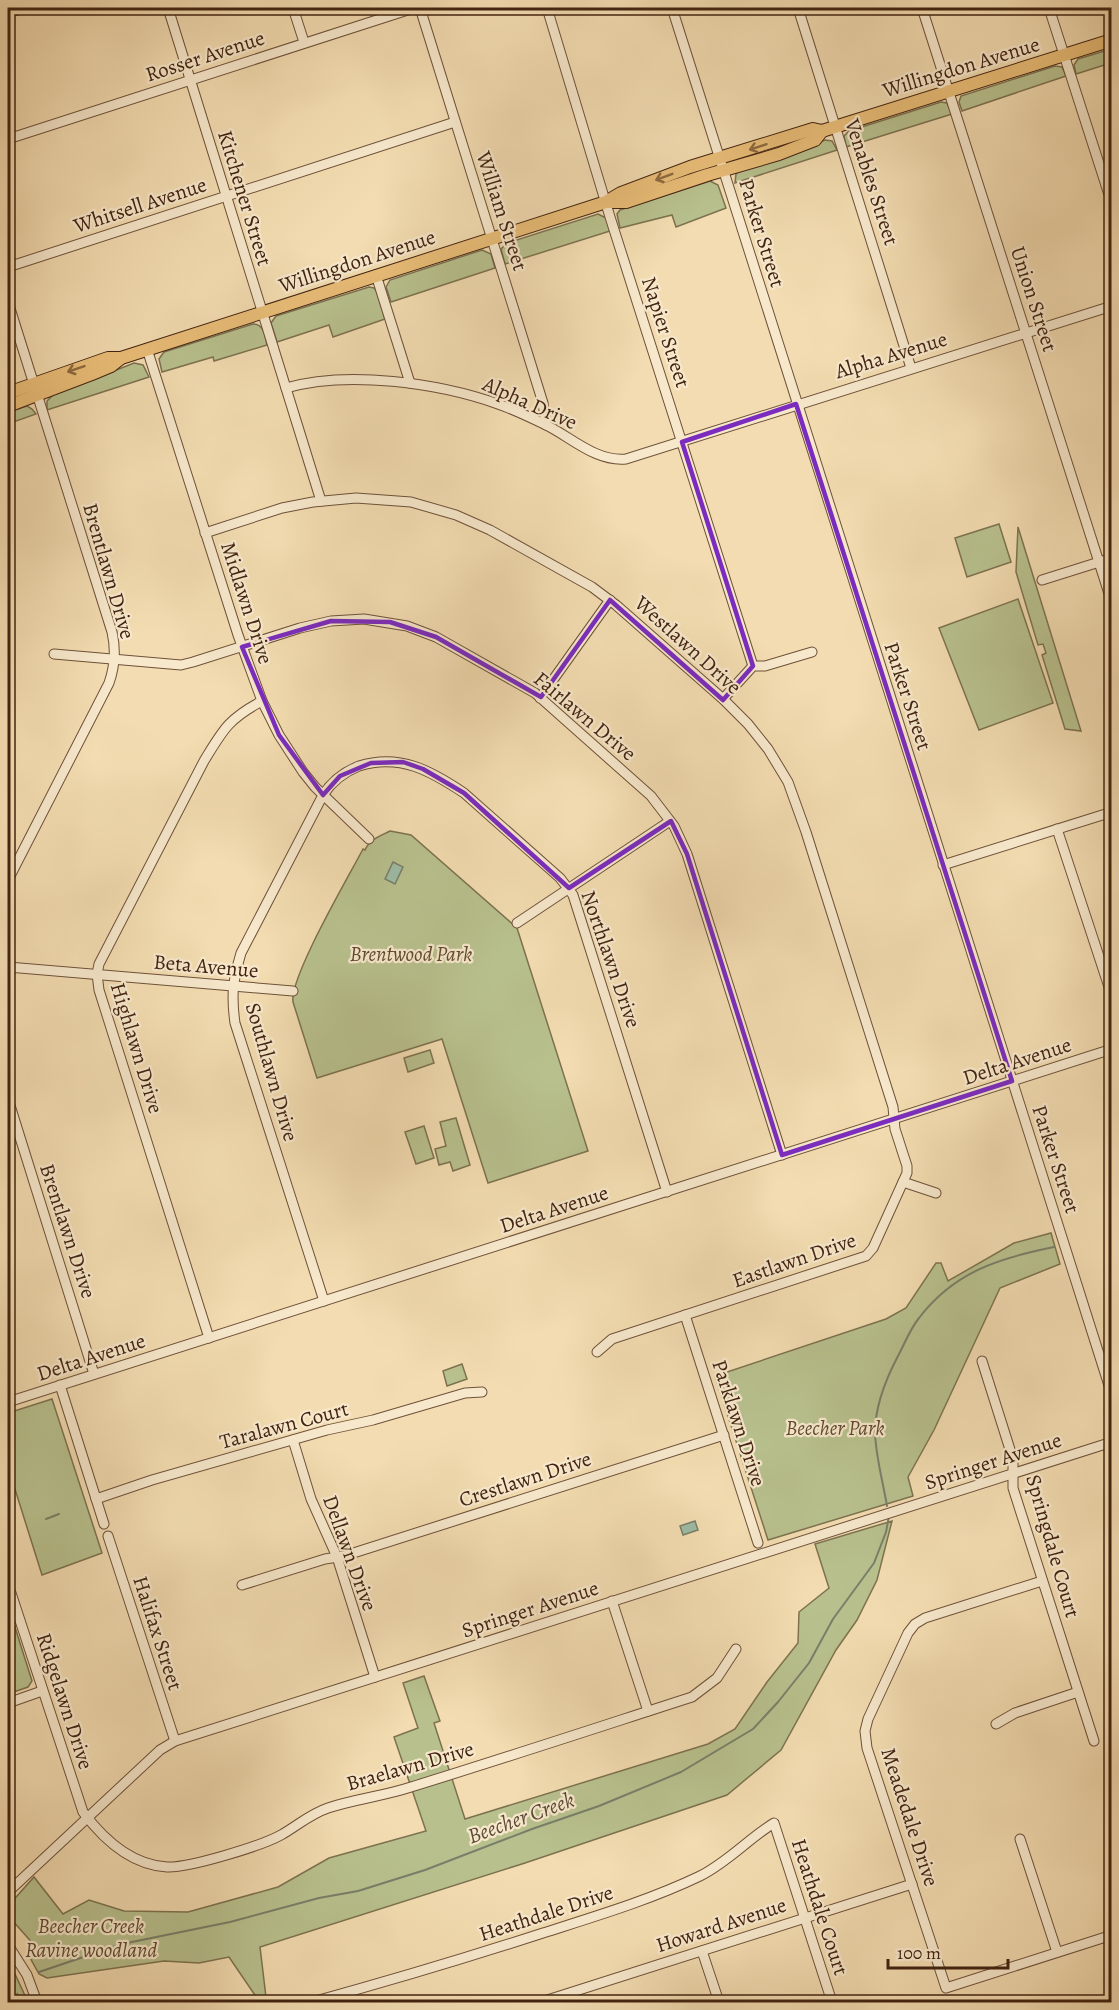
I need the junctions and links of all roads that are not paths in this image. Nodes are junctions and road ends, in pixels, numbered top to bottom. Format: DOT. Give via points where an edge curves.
graph roads {
  1 [pos="24,8"];
  2 [pos="168,8"];
  3 [pos="293,8"];
  4 [pos="414,8"];
  5 [pos="420,8"];
  6 [pos="547,8"];
  7 [pos="672,8"];
  8 [pos="798,8"];
  9 [pos="922,8"];
  10 [pos="1049,8"];
  11 [pos="8,13"];
  12 [pos="1112,40"];
  13 [pos="304,42"];
  14 [pos="1064,55"];
  15 [pos="191,79"];
  16 [pos="949,91"];
  17 [pos="455,122"];
  18 [pos="835,126"];
  19 [pos="8,139"];
  20 [pos="722,164"];
  21 [pos="226,196"];
  22 [pos="606,202"];
  23 [pos="1112,204"];
  24 [pos="491,238"];
  25 [pos="8,267"];
  26 [pos="376,275"];
  27 [pos="8,303"];
  28 [pos="1112,306"];
  29 [pos="262,312"];
  30 [pos="1027,333"];
  31 [pos="147,349"];
  32 [pos="911,368"];
  33 [pos="410,383"];
  34 [pos="286,388"];
  35 [pos="35,391"];
  36 [pos="8,393"];
  37 [pos="796,404"];
  38 [pos="8,406"];
  39 [pos="546,425"];
  40 [pos="682,442"];
  41 [pos="321,501"];
  42 [pos="205,533"];
  43 [pos="1112,558"];
  44 [pos="1099,562"];
  45 [pos="1042,580"];
  46 [pos="610,600"];
  47 [pos="1112,603"];
  48 [pos="242,647"];
  49 [pos="812,652"];
  50 [pos="54,654"];
  51 [pos="114,660"];
  52 [pos="753,666"];
  53 [pos="540,698"];
  54 [pos="723,699"];
  55 [pos="262,701"];
  56 [pos="323,795"];
  57 [pos="1112,812"];
  58 [pos="670,821"];
  59 [pos="1057,829"];
  60 [pos="369,839"];
  61 [pos="943,865"];
  62 [pos="8,880"];
  63 [pos="569,888"];
  64 [pos="517,923"];
  65 [pos="8,967"];
  66 [pos="97,974"];
  67 [pos="232,986"];
  68 [pos="293,991"];
  69 [pos="1112,996"];
  70 [pos="1112,1050"];
  71 [pos="1012,1081"];
  72 [pos="8,1100"];
  73 [pos="895,1120"];
  74 [pos="782,1155"];
  75 [pos="903,1182"];
  76 [pos="667,1192"];
  77 [pos="936,1193"];
  78 [pos="324,1301"];
  79 [pos="685,1315"];
  80 [pos="209,1338"];
  81 [pos="597,1352"];
  82 [pos="982,1361"];
  83 [pos="94,1374"];
  84 [pos="60,1385"];
  85 [pos="482,1392"];
  86 [pos="1112,1395"];
  87 [pos="8,1402"];
  88 [pos="724,1435"];
  89 [pos="293,1440"];
  90 [pos="1112,1442"];
  91 [pos="1013,1473"];
  92 [pos="96,1499"];
  93 [pos="104,1524"];
  94 [pos="108,1536"];
  95 [pos="758,1543"];
  96 [pos="337,1557"];
  97 [pos="1042,1581"];
  98 [pos="242,1585"];
  99 [pos="11,1593"];
  100 [pos="612,1601"];
  101 [pos="736,1649"];
  102 [pos="375,1677"];
  103 [pos="42,1691"];
  104 [pos="1078,1692"];
  105 [pos="8,1703"];
  106 [pos="648,1711"];
  107 [pos="996,1724"];
  108 [pos="175,1741"];
  109 [pos="1094,1741"];
  110 [pos="88,1819"];
  111 [pos="774,1823"];
  112 [pos="1020,1839"];
  113 [pos="912,1884"];
  114 [pos="8,1892"];
  115 [pos="804,1918"];
  116 [pos="1112,1935"];
  117 [pos="8,1945"];
  118 [pos="702,1951"];
  119 [pos="1057,1952"];
  120 [pos="575,1991"];
  121 [pos="37,2002"];
  122 [pos="312,2002"];
  123 [pos="541,2002"];
  124 [pos="579,2002"];
  125 [pos="719,2002"];
  126 [pos="832,2002"];
  1 -- 11 [label="street"];
  2 -- 15 [label="street, Kitchener Street"];
  3 -- 13 [label="street"];
  4 -- 13 [label="street, Rosser Avenue"];
  5 -- 17 [label="street, William Street"];
  6 -- 22 [label="street, Napier Street"];
  7 -- 20 [label="street, Parker Street"];
  8 -- 18 [label="street, Venables Street"];
  9 -- 16 [label="street, Union Street"];
  10 -- 14 [label="street"];
  12 -- 14 [label="main road, Willingdon Avenue"];
  13 -- 15 [label="street, Rosser Avenue"];
  14 -- 16 [label="main road, Willingdon Avenue"];
  14 -- 23 [label="street"];
  15 -- 19 [label="street, Rosser Avenue"];
  15 -- 21 [label="street, Kitchener Street"];
  16 -- 18 [label="main road, Willingdon Avenue"];
  16 -- 30 [label="street, Union Street"];
  17 -- 21 [label="street, Whitsell Avenue"];
  17 -- 24 [label="street, William Street"];
  18 -- 20 [label="main road, Willingdon Avenue" via="795,148"];
  18 -- 32 [label="street, Venables Street"];
  20 -- 22 [label="main road, Willingdon Avenue" via="690,167"];
  20 -- 37 [label="street, Parker Street"];
  21 -- 25 [label="street, Whitsell Avenue"];
  21 -- 29 [label="street, Kitchener Street"];
  22 -- 24 [label="main road, Willingdon Avenue"];
  22 -- 40 [label="street, Napier Street"];
  24 -- 26 [label="main road, Willingdon Avenue"];
  24 -- 39 [label="street, William Street" via="543,403"];
  26 -- 29 [label="main road, Willingdon Avenue"];
  26 -- 33 [label="street"];
  27 -- 35 [label="street, Brentlawn Drive"];
  28 -- 30 [label="street, Alpha Avenue"];
  29 -- 31 [label="main road, Willingdon Avenue"];
  29 -- 34 [label="street, Kitchener Street"];
  30 -- 32 [label="street, Alpha Avenue"];
  30 -- 44 [label="street, Union Street"];
  31 -- 35 [label="main road, Willingdon Avenue" via="120,358 111,366"];
  31 -- 42 [label="street, Midlawn Drive"];
  32 -- 37 [label="street, Alpha Avenue"];
  33 -- 34 [label="street, Alpha Drive" via="353,380"];
  33 -- 39 [label="street, Alpha Drive" via="498,404"];
  34 -- 41 [label="street, Kitchener Street"];
  35 -- 36 [label="main road, Willingdon Avenue"];
  35 -- 38 [label="main road, Willingdon Avenue"];
  35 -- 51 [label="street, Brentlawn Drive" via="112,632"];
  37 -- 40 [label="street, Alpha Avenue"];
  37 -- 61 [label="street, Parker Street"];
  39 -- 40 [label="street, Alpha Drive" via="614,461"];
  40 -- 52 [label="street, Napier Street"];
  41 -- 42 [label="street, Westlawn Drive" via="282,508"];
  41 -- 46 [label="street, Westlawn Drive" via="411,502 446,512 490,530"];
  42 -- 48 [label="street, Midlawn Drive"];
  43 -- 44 [label="street"];
  44 -- 45 [label="street"];
  44 -- 47 [label="street, Union Street"];
  46 -- 53 [label="street"];
  46 -- 54 [label="street, Westlawn Drive"];
  48 -- 51 [label="street, Fairlawn Drive" via="181,664"];
  48 -- 53 [label="street, Fairlawn Drive" via="331,621 390,622 436,637"];
  48 -- 55 [label="street, Midlawn Drive"];
  49 -- 52 [label="street"];
  50 -- 51 [label="street, Fairlawn Drive"];
  51 -- 62 [label="street, Brentlawn Drive" via="109,683"];
  52 -- 54 [label="street"];
  53 -- 58 [label="street, Fairlawn Drive" via="646,790"];
  54 -- 73 [label="street, Westlawn Drive" via="768,749 795,798"];
  55 -- 56 [label="street, Midlawn Drive" via="303,772"];
  55 -- 66 [label="street, Highlawn Drive" via="221,731"];
  56 -- 60 [label="street, Midlawn Drive"];
  56 -- 63 [label="street, Northlawn Drive" via="340,776 371,763 403,762 423,769 464,794"];
  56 -- 67 [label="street, Southlawn Drive" via="241,953"];
  57 -- 59 [label="street"];
  58 -- 63 [label="street"];
  58 -- 74 [label="street, Fairlawn Drive" via="687,854"];
  59 -- 61 [label="street"];
  59 -- 69 [label="street"];
  61 -- 71 [label="street, Parker Street"];
  63 -- 64 [label="street"];
  63 -- 76 [label="street, Northlawn Drive"];
  65 -- 66 [label="street, Beta Avenue"];
  66 -- 67 [label="street, Beta Avenue"];
  66 -- 80 [label="street, Highlawn Drive"];
  67 -- 68 [label="street, Beta Avenue"];
  67 -- 78 [label="street, Southlawn Drive" via="235,1023"];
  70 -- 71 [label="street, Delta Avenue"];
  71 -- 73 [label="street, Delta Avenue"];
  71 -- 86 [label="street, Parker Street"];
  72 -- 83 [label="street, Brentlawn Drive"];
  73 -- 74 [label="street, Delta Avenue"];
  73 -- 75 [label="street, Eastlawn Drive" via="908,1168"];
  74 -- 76 [label="street, Delta Avenue"];
  75 -- 77 [label="street"];
  75 -- 79 [label="street, Eastlawn Drive" via="868,1255"];
  76 -- 78 [label="street, Delta Avenue"];
  78 -- 80 [label="street, Delta Avenue"];
  79 -- 81 [label="street, Eastlawn Drive" via="612,1339"];
  79 -- 88 [label="street, Parklawn Drive"];
  80 -- 83 [label="street, Delta Avenue"];
  82 -- 91 [label="street, Springdale Court" via="1013,1459"];
  83 -- 84 [label="street, Delta Avenue"];
  84 -- 87 [label="street, Delta Avenue"];
  84 -- 92 [label="street"];
  85 -- 89 [label="street, Taralawn Court" via="465,1393"];
  88 -- 95 [label="street, Parklawn Drive"];
  88 -- 96 [label="street, Crestlawn Drive"];
  89 -- 92 [label="street, Taralawn Court"];
  89 -- 96 [label="street, Dellawn Drive" via="311,1499"];
  90 -- 91 [label="street, Springer Avenue"];
  91 -- 97 [label="street, Springdale Court" via="1013,1488"];
  91 -- 100 [label="street, Springer Avenue"];
  92 -- 93 [label="street"];
  94 -- 108 [label="street, Halifax Street"];
  96 -- 98 [label="street, Crestlawn Drive"];
  96 -- 102 [label="street, Dellawn Drive"];
  97 -- 104 [label="street, Springdale Court"];
  97 -- 113 [label="street, Meadedale Drive" via="915,1624 868,1719 867,1748"];
  99 -- 103 [label="street, Ridgelawn Drive"];
  100 -- 102 [label="street, Springer Avenue"];
  100 -- 106 [label="street"];
  101 -- 106 [label="street, Braelawn Drive" via="717,1678 692,1697"];
  102 -- 108 [label="street, Springer Avenue"];
  103 -- 105 [label="street"];
  103 -- 110 [label="street, Ridgelawn Drive" via="81,1809"];
  104 -- 107 [label="street" via="1015,1713"];
  104 -- 109 [label="street, Springdale Court"];
  106 -- 110 [label="street, Braelawn Drive" via="410,1788 330,1807 269,1840 188,1865 168,1867 129,1856"];
  108 -- 110 [label="street, Springer Avenue" via="160,1750"];
  110 -- 114 [label="street, Springer Avenue"];
  111 -- 115 [label="street, Heathdale Court"];
  111 -- 122 [label="street, Heathdale Drive" via="716,1867 626,1906"];
  112 -- 119 [label="street"];
  113 -- 115 [label="street, Howard Avenue"];
  113 -- 119 [label="street, Meadedale Drive" via="946,1988"];
  115 -- 118 [label="street, Howard Avenue"];
  115 -- 126 [label="street, Heathdale Court"];
  116 -- 119 [label="street, Meadedale Drive"];
  117 -- 121 [label="street" via="27,1975"];
  118 -- 120 [label="street, Howard Avenue"];
  118 -- 125 [label="street"];
  120 -- 123 [label="street, Howard Avenue"];
  120 -- 124 [label="street"];
}
